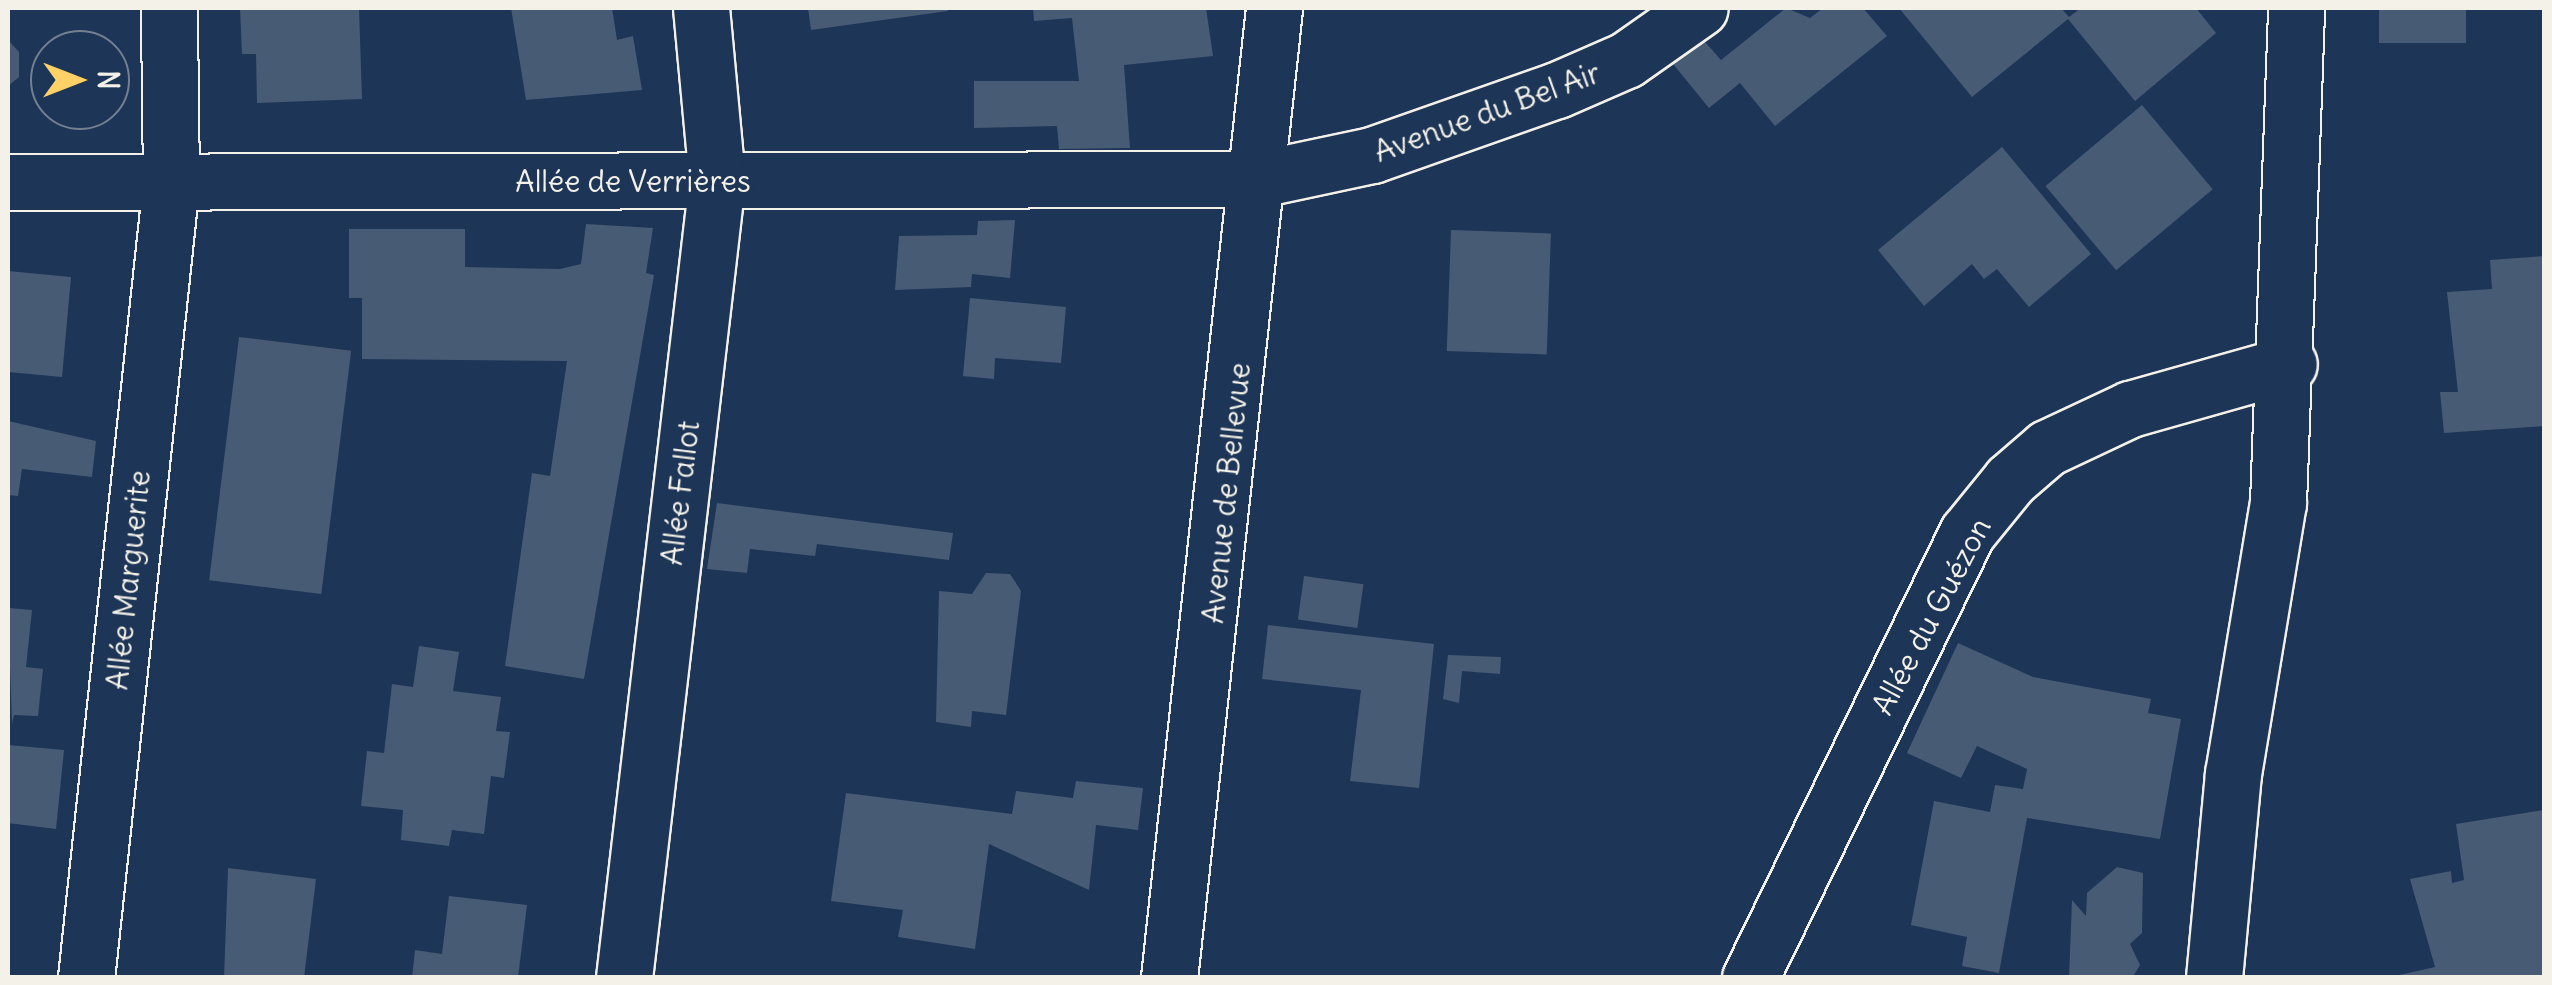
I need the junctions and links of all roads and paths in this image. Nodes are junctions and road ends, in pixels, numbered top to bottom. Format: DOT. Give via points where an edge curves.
graph roads {
  1 [pos="168,8"];
  2 [pos="701,8"];
  3 [pos="1700,8"];
  4 [pos="2296,8"];
  5 [pos="1276,10"];
  6 [pos="717,180"];
  7 [pos="1259,180"];
  8 [pos="8,182"];
  9 [pos="171,182"];
  10 [pos="2289,364"];
  11 [pos="86,978"];
  12 [pos="624,978"];
  13 [pos="1169,978"];
  14 [pos="1750,978"];
  15 [pos="2214,978"];
  1 -- 9 [label="street, Allée Marguerite"];
  2 -- 6 [label="street, Allée Fallot"];
  3 -- 7 [label="street, Avenue du Bel Air" via="1626,60 1557,90 1372,154"];
  4 -- 10 [label="street"];
  5 -- 7 [label="street, Avenue de Bellevue"];
  6 -- 7 [label="street, Allée de Verrières"];
  6 -- 9 [label="street, Allée de Verrières"];
  6 -- 12 [label="street, Allée Fallot"];
  7 -- 13 [label="street, Avenue de Bellevue"];
  8 -- 9 [label="street, Allée de Verrières"];
  9 -- 11 [label="street, Allée Marguerite"];
  10 -- 14 [label="street, Allée du Guézon" via="2130,409 2047,448 2010,480 1967,533"];
  10 -- 15 [label="street"];
}
